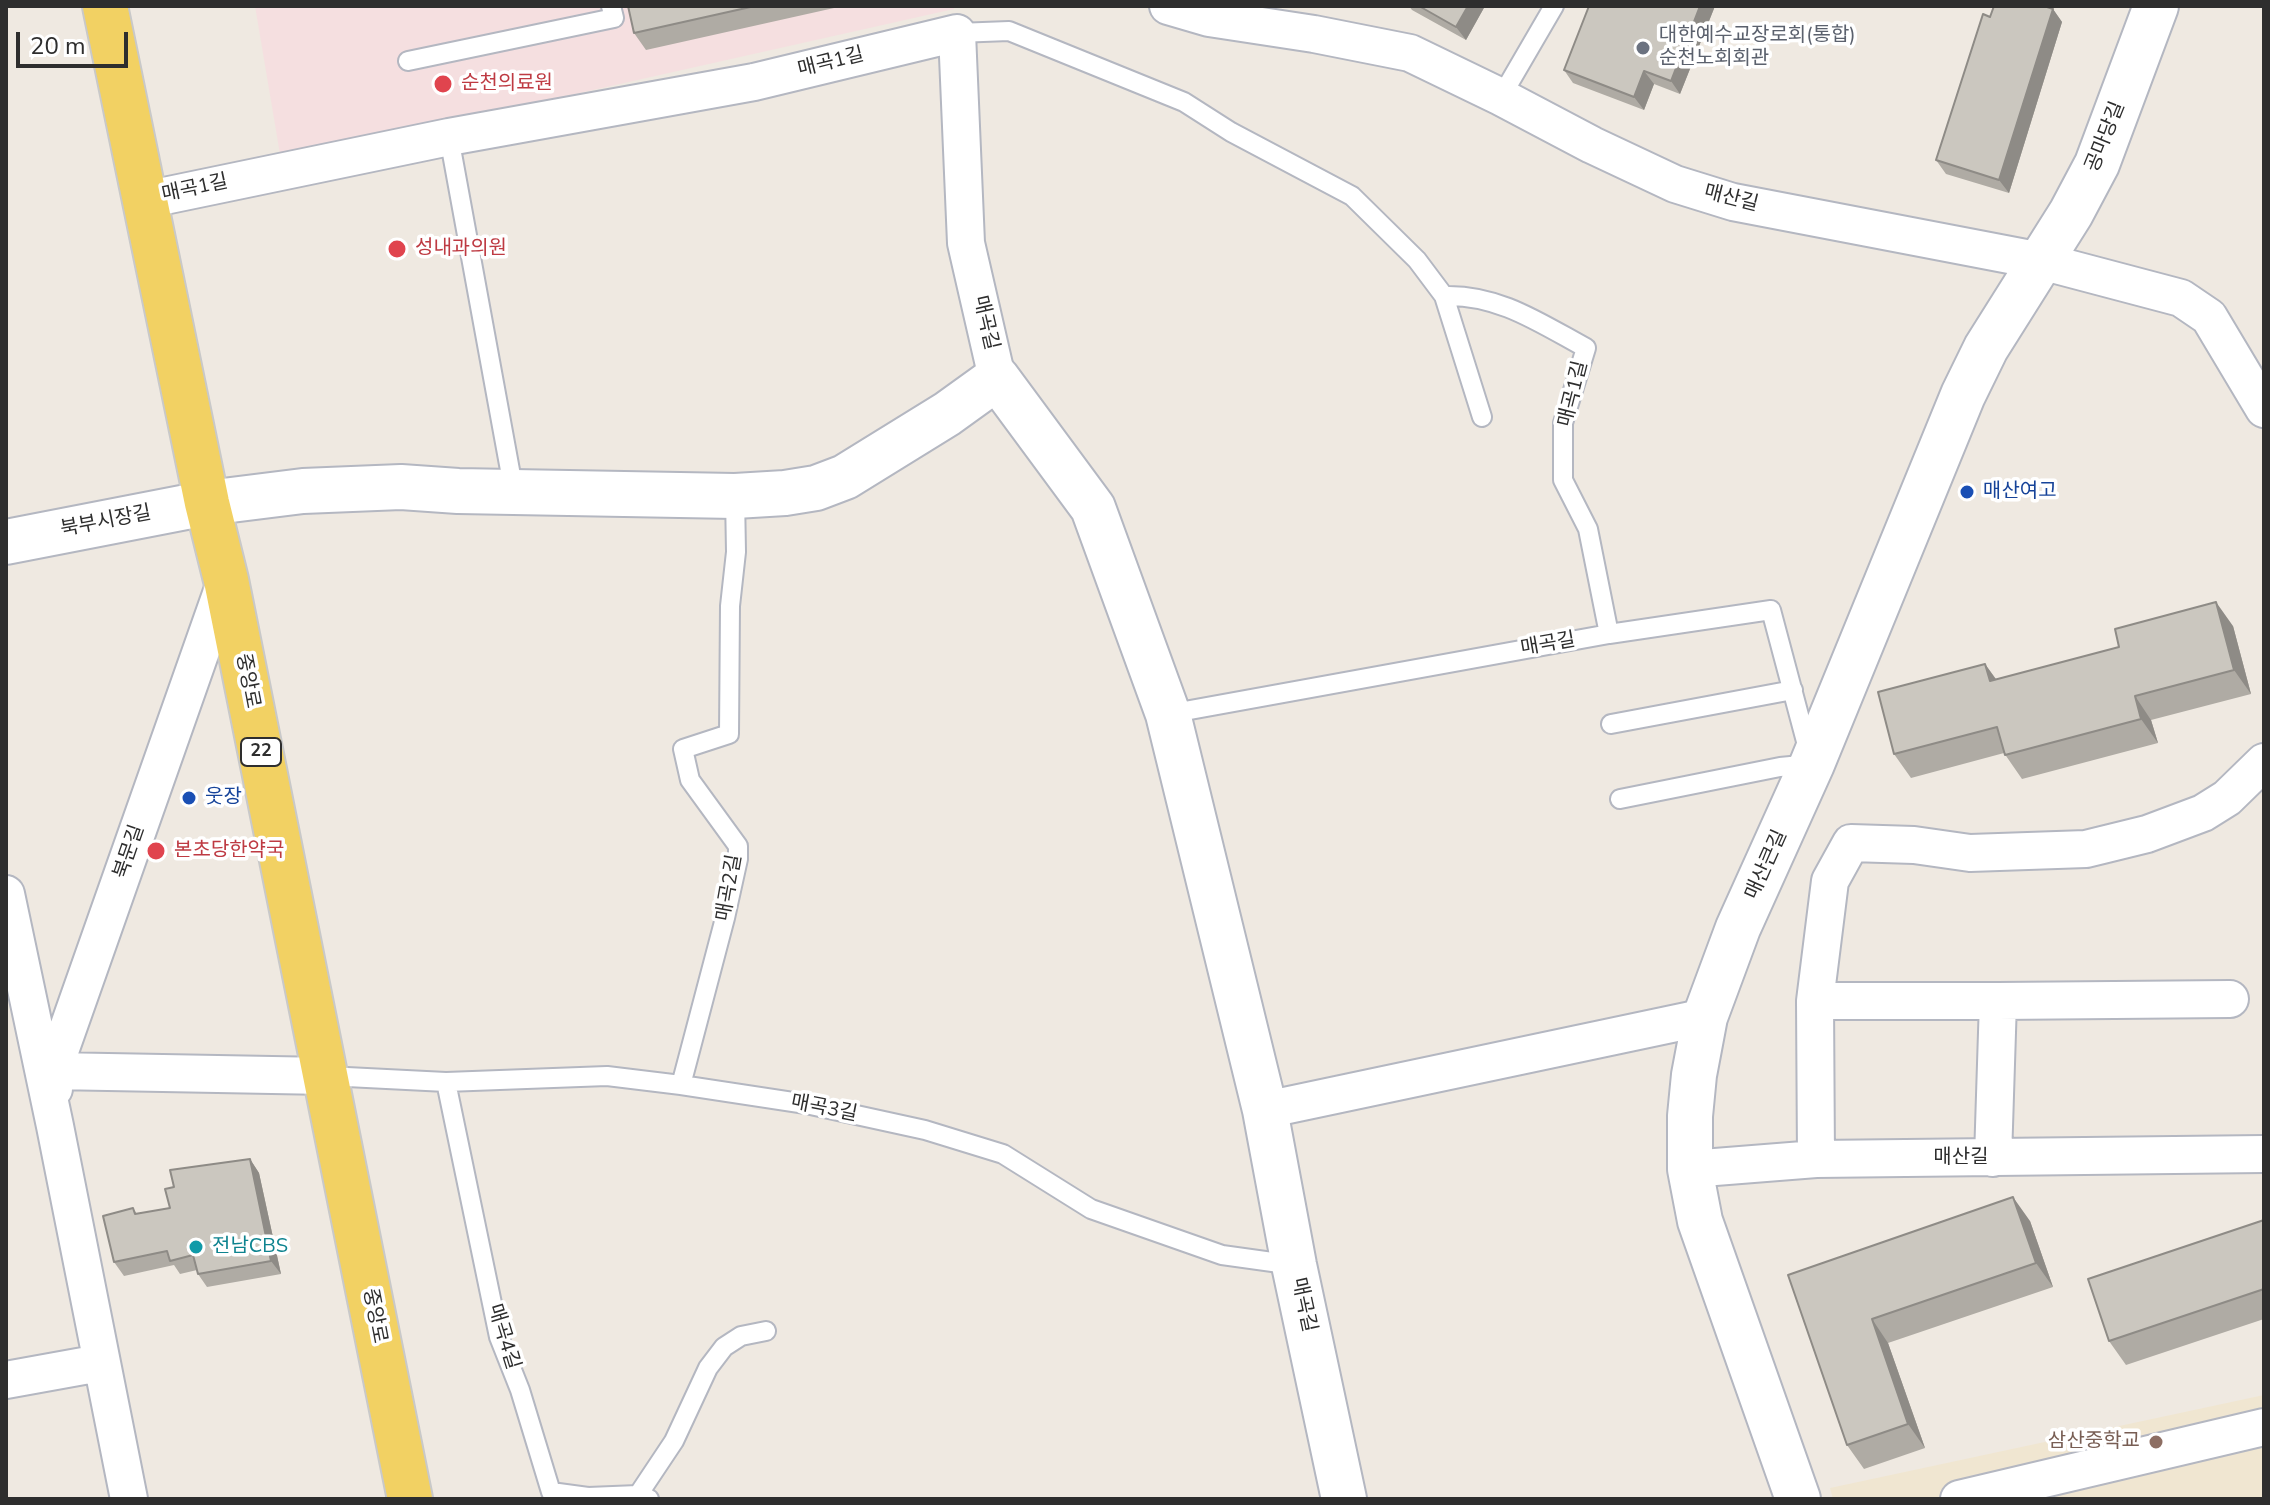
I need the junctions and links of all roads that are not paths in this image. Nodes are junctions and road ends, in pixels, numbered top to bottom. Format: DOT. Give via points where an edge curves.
graph roads {
  1 [pos="105,6"];
  2 [pos="611,6"];
  3 [pos="1168,6"];
  4 [pos="1554,6"];
  5 [pos="2156,6"];
  6 [pos="957,33"];
  7 [pos="408,61"];
  8 [pos="1501,97"];
  9 [pos="449,137"];
  10 [pos="145,200"];
  11 [pos="2041,261"];
  12 [pos="1444,296"];
  13 [pos="997,378"];
  14 [pos="2264,409"];
  15 [pos="1482,417"];
  16 [pos="514,492"];
  17 [pos="735,496"];
  18 [pos="207,503"];
  19 [pos="6,542"];
  20 [pos="226,580"];
  21 [pos="1609,634"];
  22 [pos="1793,690"];
  23 [pos="1168,714"];
  24 [pos="1611,724"];
  25 [pos="2264,762"];
  26 [pos="1812,764"];
  27 [pos="1620,799"];
  28 [pos="8,915"];
  29 [pos="2230,999"];
  30 [pos="1815,1001"];
  31 [pos="1998,1001"];
  32 [pos="1705,1017"];
  33 [pos="53,1071"];
  34 [pos="327,1076"];
  35 [pos="446,1082"];
  36 [pos="681,1085"];
  37 [pos="1265,1110"];
  38 [pos="55,1126"];
  39 [pos="2264,1154"];
  40 [pos="1993,1158"];
  41 [pos="1816,1159"];
  42 [pos="1690,1169"];
  43 [pos="1294,1265"];
  44 [pos="766,1331"];
  45 [pos="100,1363"];
  46 [pos="6,1380"];
  47 [pos="2264,1427"];
  48 [pos="644,1497"];
  49 [pos="129,1499"];
  50 [pos="410,1499"];
  51 [pos="1344,1499"];
  52 [pos="1798,1499"];
  53 [pos="1959,1499"];
  1 -- 10 [label="main road, 중앙로 / 22"];
  2 -- 7 [label="lane" via="614,18"];
  3 -- 8 [label="street, 매산길" via="1410,53"];
  4 -- 8 [label="lane"];
  5 -- 11 [label="street, 공마당길" via="2097,164"];
  6 -- 9 [label="street, 매곡1길" via="754,82"];
  6 -- 12 [label="lane, 매곡1길" via="1009,31 1184,102 1352,196 1417,260"];
  6 -- 13 [label="street, 매곡길" via="966,243"];
  8 -- 11 [label="street, 매산길" via="1675,184 1733,202"];
  9 -- 10 [label="street, 매곡1길"];
  9 -- 16 [label="lane"];
  10 -- 18 [label="main road, 중앙로 / 22"];
  11 -- 14 [label="street, 매산길" via="2181,298 2209,317"];
  11 -- 26 [label="street, 매산큰길" via="1963,395"];
  12 -- 15 [label="lane, 매곡1길"];
  12 -- 21 [label="lane, 매곡1길" via="1488,300 1586,348 1563,423 1563,480 1588,529"];
  13 -- 17 [label="street" via="845,477 816,488"];
  13 -- 23 [label="street, 매곡길" via="1093,508"];
  16 -- 17 [label="street"];
  16 -- 18 [label="street" via="303,491"];
  17 -- 36 [label="lane, 매곡2길" via="729,734 683,749 690,780 738,846 738,859"];
  18 -- 19 [label="street, 북부시장길"];
  18 -- 20 [label="main road, 중앙로 / 22"];
  20 -- 33 [label="street, 북문길"];
  20 -- 34 [label="main road, 중앙로 / 22"];
  21 -- 22 [label="lane, 매곡길" via="1771,610"];
  21 -- 23 [label="lane, 매곡길"];
  22 -- 24 [label="lane"];
  22 -- 26 [label="lane, 매곡길"];
  23 -- 37 [label="street, 매곡길"];
  25 -- 30 [label="street" via="2203,813 2086,849 1970,853 1851,843 1830,881"];
  26 -- 27 [label="lane"];
  26 -- 32 [label="street, 매산큰길" via="1738,928"];
  28 -- 38 [label="street, 북문길"];
  29 -- 31 [label="street"];
  30 -- 31 [label="street"];
  30 -- 41 [label="street"];
  31 -- 40 [label="street"];
  32 -- 37 [label="street"];
  32 -- 42 [label="street, 매산큰길" via="1694,1075"];
  33 -- 34 [label="street"];
  33 -- 38 [label="street, 북문길"];
  34 -- 35 [label="lane, 매곡3길"];
  34 -- 50 [label="main road, 중앙로 / 22"];
  35 -- 36 [label="lane, 매곡3길" via="607,1076"];
  35 -- 48 [label="lane, 매곡4길" via="499,1337 551,1492"];
  36 -- 43 [label="lane, 매곡3길" via="925,1130 1003,1154 1091,1209 1163,1236 1222,1255"];
  37 -- 43 [label="street, 매곡길"];
  38 -- 45 [label="street, 북문길"];
  39 -- 40 [label="street, 매산길"];
  40 -- 41 [label="street, 매산길"];
  41 -- 42 [label="street, 매산길"];
  42 -- 52 [label="street, 매산큰길" via="1700,1221"];
  43 -- 51 [label="street, 매곡길"];
  44 -- 48 [label="lane" via="741,1336 708,1368"];
  45 -- 46 [label="street"];
  45 -- 49 [label="street, 북문길"];
  47 -- 53 [label="street"];
}
